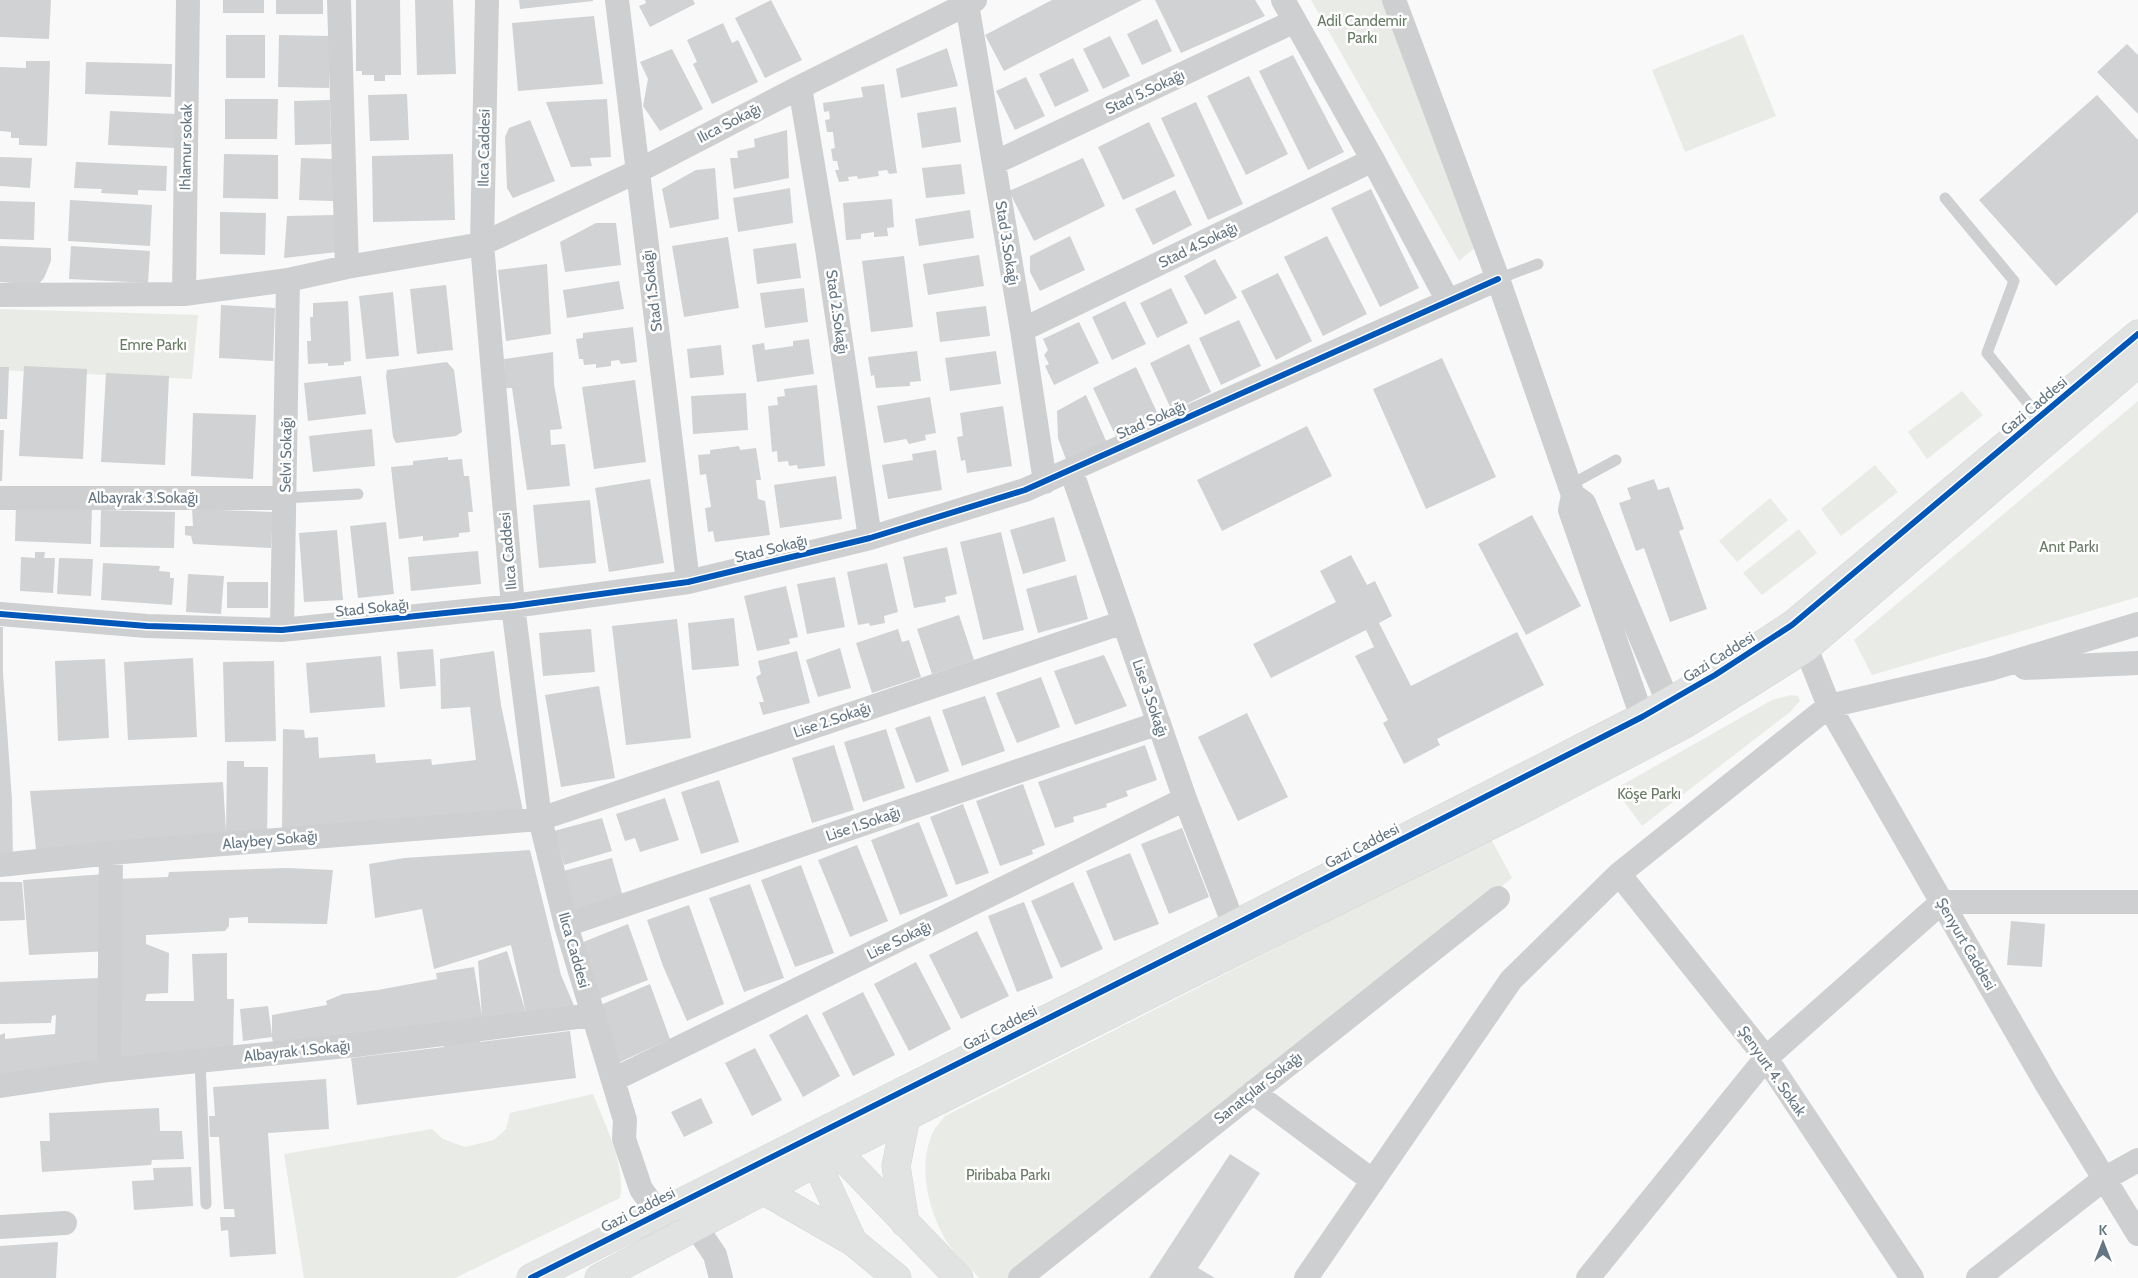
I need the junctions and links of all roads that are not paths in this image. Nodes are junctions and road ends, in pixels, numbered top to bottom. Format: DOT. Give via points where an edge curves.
graph roads {
  1 [pos="188,0"];
  2 [pos="339,0"];
  3 [pos="487,0"];
  4 [pos="617,0"];
  5 [pos="1283,0"];
  6 [pos="1394,0"];
  7 [pos="971,2"];
  8 [pos="1295,21"];
  9 [pos="800,87"];
  10 [pos="1373,160"];
  11 [pos="994,163"];
  12 [pos="638,171"];
  13 [pos="1945,198"];
  14 [pos="482,244"];
  15 [pos="1538,264"];
  16 [pos="347,267"];
  17 [pos="1498,279"];
  18 [pos="288,280"];
  19 [pos="184,294"];
  20 [pos="0,295"];
  21 [pos="1448,301"];
  22 [pos="1022,330"];
  23 [pos="2138,334"];
  24 [pos="2138,364"];
  25 [pos="2040,418"];
  26 [pos="1616,460"];
  27 [pos="1071,470"];
  28 [pos="1044,482"];
  29 [pos="1571,490"];
  30 [pos="358,494"];
  31 [pos="0,498"];
  32 [pos="285,498"];
  33 [pos="870,538"];
  34 [pos="688,582"];
  35 [pos="513,606"];
  36 [pos="0,614"];
  37 [pos="1124,622"];
  38 [pos="2138,624"];
  39 [pos="282,630"];
  40 [pos="1799,636"];
  41 [pos="2138,663"];
  42 [pos="1990,669"];
  43 [pos="1668,702"];
  44 [pos="1829,706"];
  45 [pos="1159,723"];
  46 [pos="1683,726"];
  47 [pos="1648,729"];
  48 [pos="1185,799"];
  49 [pos="540,819"];
  50 [pos="111,853"];
  51 [pos="0,865"];
  52 [pos="1619,874"];
  53 [pos="1498,898"];
  54 [pos="1942,902"];
  55 [pos="2138,902"];
  56 [pos="566,925"];
  57 [pos="1234,925"];
  58 [pos="593,1015"];
  59 [pos="1766,1058"];
  60 [pos="200,1061"];
  61 [pos="109,1070"];
  62 [pos="613,1080"];
  63 [pos="0,1086"];
  64 [pos="1253,1092"];
  65 [pos="906,1117"];
  66 [pos="820,1147"];
  67 [pos="2138,1160"];
  68 [pos="2104,1179"];
  69 [pos="1373,1181"];
  70 [pos="763,1190"];
  71 [pos="206,1204"];
  72 [pos="658,1213"];
  73 [pos="65,1223"];
  74 [pos="905,1223"];
  75 [pos="0,1227"];
  76 [pos="696,1227"];
  77 [pos="2138,1234"];
  78 [pos="853,1242"];
  79 [pos="531,1278"];
  80 [pos="599,1278"];
  81 [pos="721,1278"];
  82 [pos="897,1278"];
  83 [pos="959,1278"];
  84 [pos="1020,1278"];
  85 [pos="1306,1278"];
  86 [pos="1588,1278"];
  87 [pos="1912,1278"];
  88 [pos="1978,1278"];
  1 -- 19 [label="street, Ihlamur sokak"];
  2 -- 16 [label="street"];
  3 -- 14 [label="street, Ilıca Caddesi"];
  4 -- 12 [label="street, Stad 1.Sokağı"];
  5 -- 8 [label="street"];
  6 -- 17 [label="street"];
  7 -- 9 [label="street, Ilıca Sokağı"];
  7 -- 11 [label="street, Stad 3.Sokağı"];
  8 -- 10 [label="street"];
  8 -- 11 [label="street, Stad 5.Sokağı"];
  9 -- 12 [label="street, Ilıca Sokağı"];
  9 -- 33 [label="street, Stad 2.Sokağı"];
  10 -- 21 [label="street"];
  10 -- 22 [label="street, Stad 4.Sokağı"];
  11 -- 22 [label="street, Stad 3.Sokağı"];
  12 -- 14 [label="street, Ilıca Sokağı"];
  12 -- 34 [label="street, Stad 1.Sokağı"];
  13 -- 25 [label="lane" via="2014,281 1987,353"];
  14 -- 16 [label="street, Ilıca Sokağı"];
  14 -- 35 [label="street, Ilıca Caddesi"];
  15 -- 17 [label="lane"];
  16 -- 18 [label="street, Ilıca Sokağı"];
  17 -- 21 [label="street, Stad Sokağı"];
  17 -- 29 [label="street"];
  18 -- 19 [label="street, Ilıca Sokağı"];
  18 -- 32 [label="street, Selvi Sokağı"];
  19 -- 20 [label="street, Ilıca Sokağı"];
  21 -- 27 [label="street, Stad Sokağı"];
  22 -- 28 [label="street, Stad 3.Sokağı"];
  23 -- 25 [label="street, Gazi Caddesi"];
  24 -- 40 [label="street, Gazi Caddesi"];
  25 -- 40 [label="street, Gazi Caddesi"];
  26 -- 29 [label="lane"];
  27 -- 28 [label="street, Stad Sokağı"];
  27 -- 37 [label="street, Lise 3.Sokağı"];
  28 -- 33 [label="street, Stad Sokağı"];
  29 -- 43 [label="street" via="1584,503"];
  29 -- 47 [label="street" via="1570,510"];
  30 -- 32 [label="lane"];
  31 -- 32 [label="street, Albayrak 3.Sokağı"];
  32 -- 39 [label="street, Selvi Sokağı"];
  33 -- 34 [label="street, Stad Sokağı"];
  34 -- 35 [label="street, Stad Sokağı"];
  35 -- 39 [label="street, Stad Sokağı"];
  35 -- 49 [label="street, Ilıca Caddesi"];
  36 -- 39 [label="street, Stad Sokağı" via="147,626"];
  37 -- 45 [label="street, Lise 3.Sokağı"];
  37 -- 49 [label="street, Lise 2.Sokağı"];
  38 -- 42 [label="street"];
  40 -- 43 [label="street, Gazi Caddesi"];
  40 -- 44 [label="street, Şenyurt Caddesi"];
  40 -- 46 [label="street, Gazi Caddesi"];
  41 -- 42 [label="street"];
  42 -- 44 [label="street"];
  43 -- 46 [label="street"];
  43 -- 47 [label="street, Gazi Caddesi"];
  44 -- 52 [label="street"];
  44 -- 54 [label="street, Şenyurt Caddesi"];
  45 -- 48 [label="street, Lise 3.Sokağı"];
  45 -- 56 [label="street, Lise 1.Sokağı"];
  46 -- 47 [label="street, Gazi Caddesi"];
  47 -- 57 [label="street, Gazi Caddesi"];
  47 -- 65 [label="street, Gazi Caddesi" via="1522,810"];
  48 -- 57 [label="street, Lise 3.Sokağı"];
  48 -- 62 [label="street, Lise Sokağı"];
  49 -- 50 [label="street, Alaybey Sokağı"];
  49 -- 56 [label="street, Ilıca Caddesi"];
  50 -- 51 [label="street, Alaybey Sokağı"];
  50 -- 61 [label="street"];
  52 -- 59 [label="street, Şenyurt 4. Sokak"];
  52 -- 69 [label="street" via="1511,980"];
  53 -- 64 [label="street, Sanatçılar Sokağı"];
  54 -- 55 [label="street"];
  54 -- 59 [label="street"];
  54 -- 68 [label="street, Şenyurt Caddesi"];
  56 -- 58 [label="street, Ilıca Caddesi"];
  57 -- 66 [label="street, Gazi Caddesi"];
  58 -- 60 [label="street, Albayrak 1.Sokağı"];
  58 -- 62 [label="street, Ilıca Caddesi"];
  59 -- 86 [label="street"];
  59 -- 87 [label="street, Şenyurt 4. Sokak"];
  60 -- 61 [label="street, Albayrak 1.Sokağı"];
  60 -- 71 [label="lane"];
  61 -- 63 [label="street, Albayrak 1.Sokağı"];
  62 -- 72 [label="street, Ilıca Caddesi" via="625,1120 624,1139 641,1189"];
  64 -- 69 [label="street"];
  64 -- 84 [label="street, Sanatçılar Sokağı"];
  65 -- 66 [label="street, Gazi Caddesi"];
  65 -- 74 [label="street" via="896,1166"];
  66 -- 70 [label="street, Gazi Caddesi"];
  66 -- 72 [label="street, Gazi Caddesi"];
  66 -- 74 [label="street"];
  66 -- 78 [label="street"];
  67 -- 68 [label="street"];
  68 -- 77 [label="street, Şenyurt Caddesi"];
  68 -- 88 [label="street"];
  69 -- 85 [label="street"];
  70 -- 76 [label="street, Gazi Caddesi"];
  70 -- 78 [label="street"];
  72 -- 76 [label="street"];
  72 -- 79 [label="street, Gazi Caddesi"];
  73 -- 75 [label="street"];
  74 -- 83 [label="street"];
  76 -- 80 [label="street, Gazi Caddesi"];
  76 -- 81 [label="street" via="715,1254"];
  78 -- 82 [label="street"];
}
